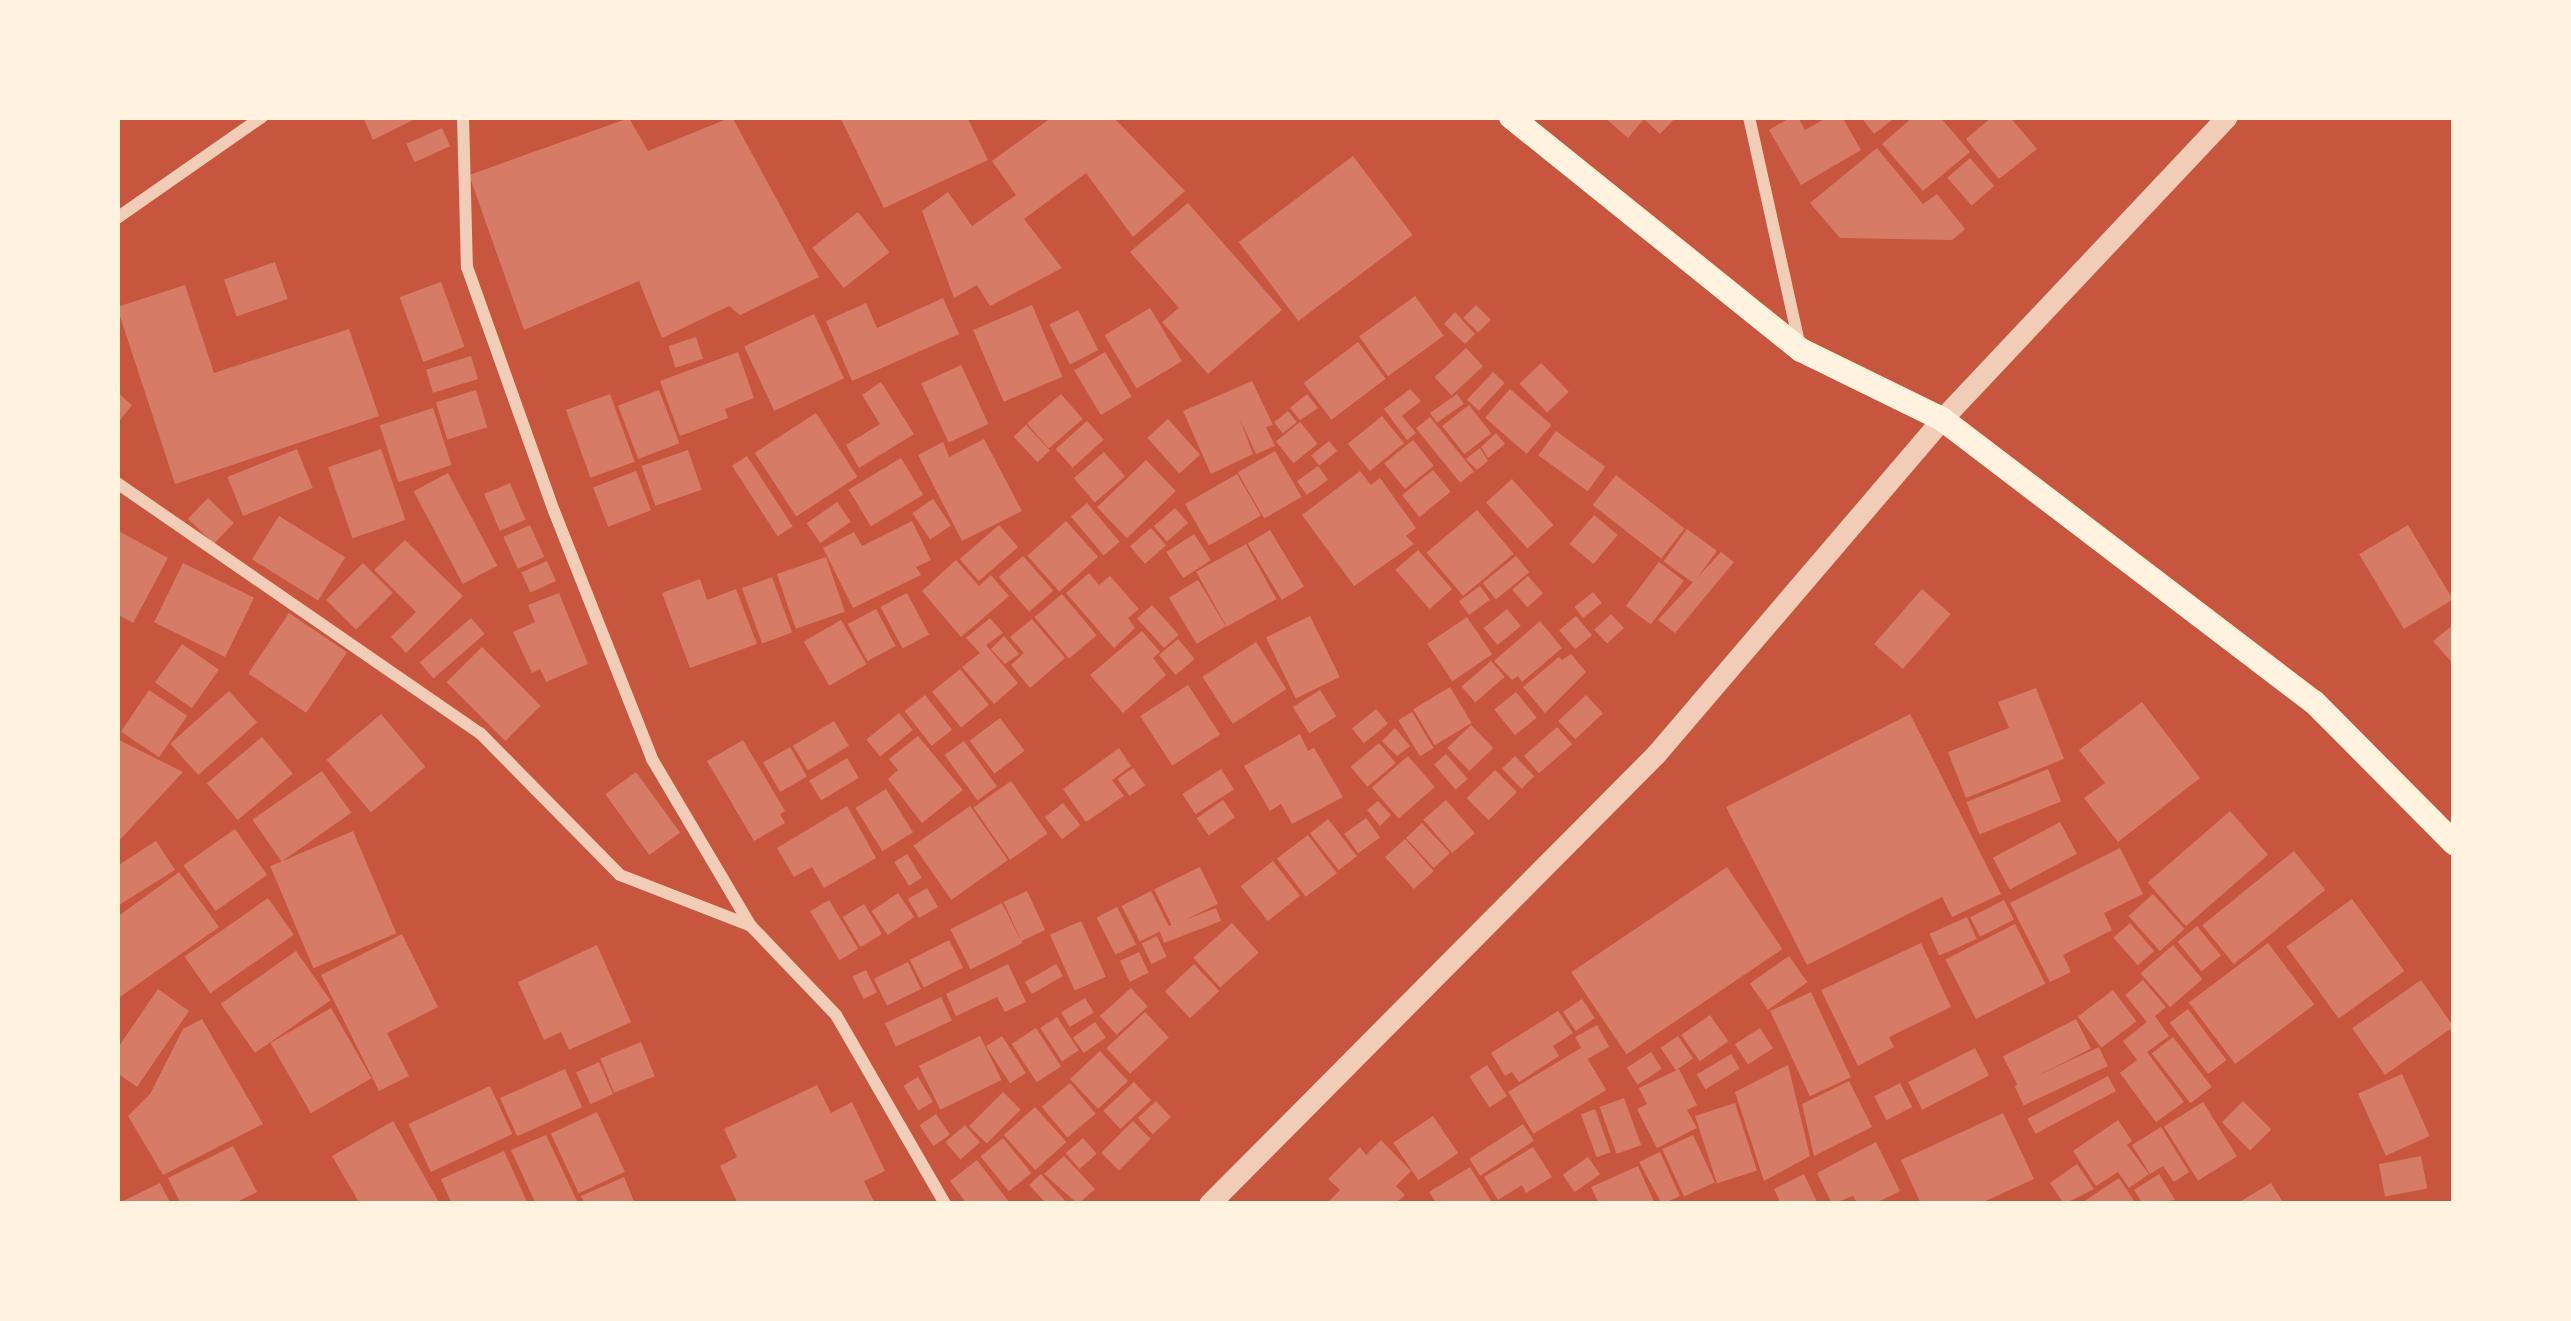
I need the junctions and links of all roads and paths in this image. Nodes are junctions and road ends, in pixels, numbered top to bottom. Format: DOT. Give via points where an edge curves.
graph roads {
  1 [pos="262,117"];
  2 [pos="463,117"];
  3 [pos="1511,117"];
  4 [pos="1748,117"];
  5 [pos="2227,117"];
  6 [pos="117,218"];
  7 [pos="1801,350"];
  8 [pos="1942,419"];
  9 [pos="117,484"];
  10 [pos="2454,843"];
  11 [pos="749,926"];
  12 [pos="945,1204"];
  13 [pos="1209,1204"];
  1 -- 6 [label="street"];
  2 -- 11 [label="street" via="466,267 652,759"];
  3 -- 7 [label="main road"];
  4 -- 7 [label="street"];
  5 -- 8 [label="street"];
  7 -- 8 [label="main road"];
  8 -- 10 [label="main road" via="2314,702"];
  8 -- 13 [label="street" via="1656,754"];
  9 -- 11 [label="street" via="480,733 620,875"];
  11 -- 12 [label="street" via="836,1015"];
}
